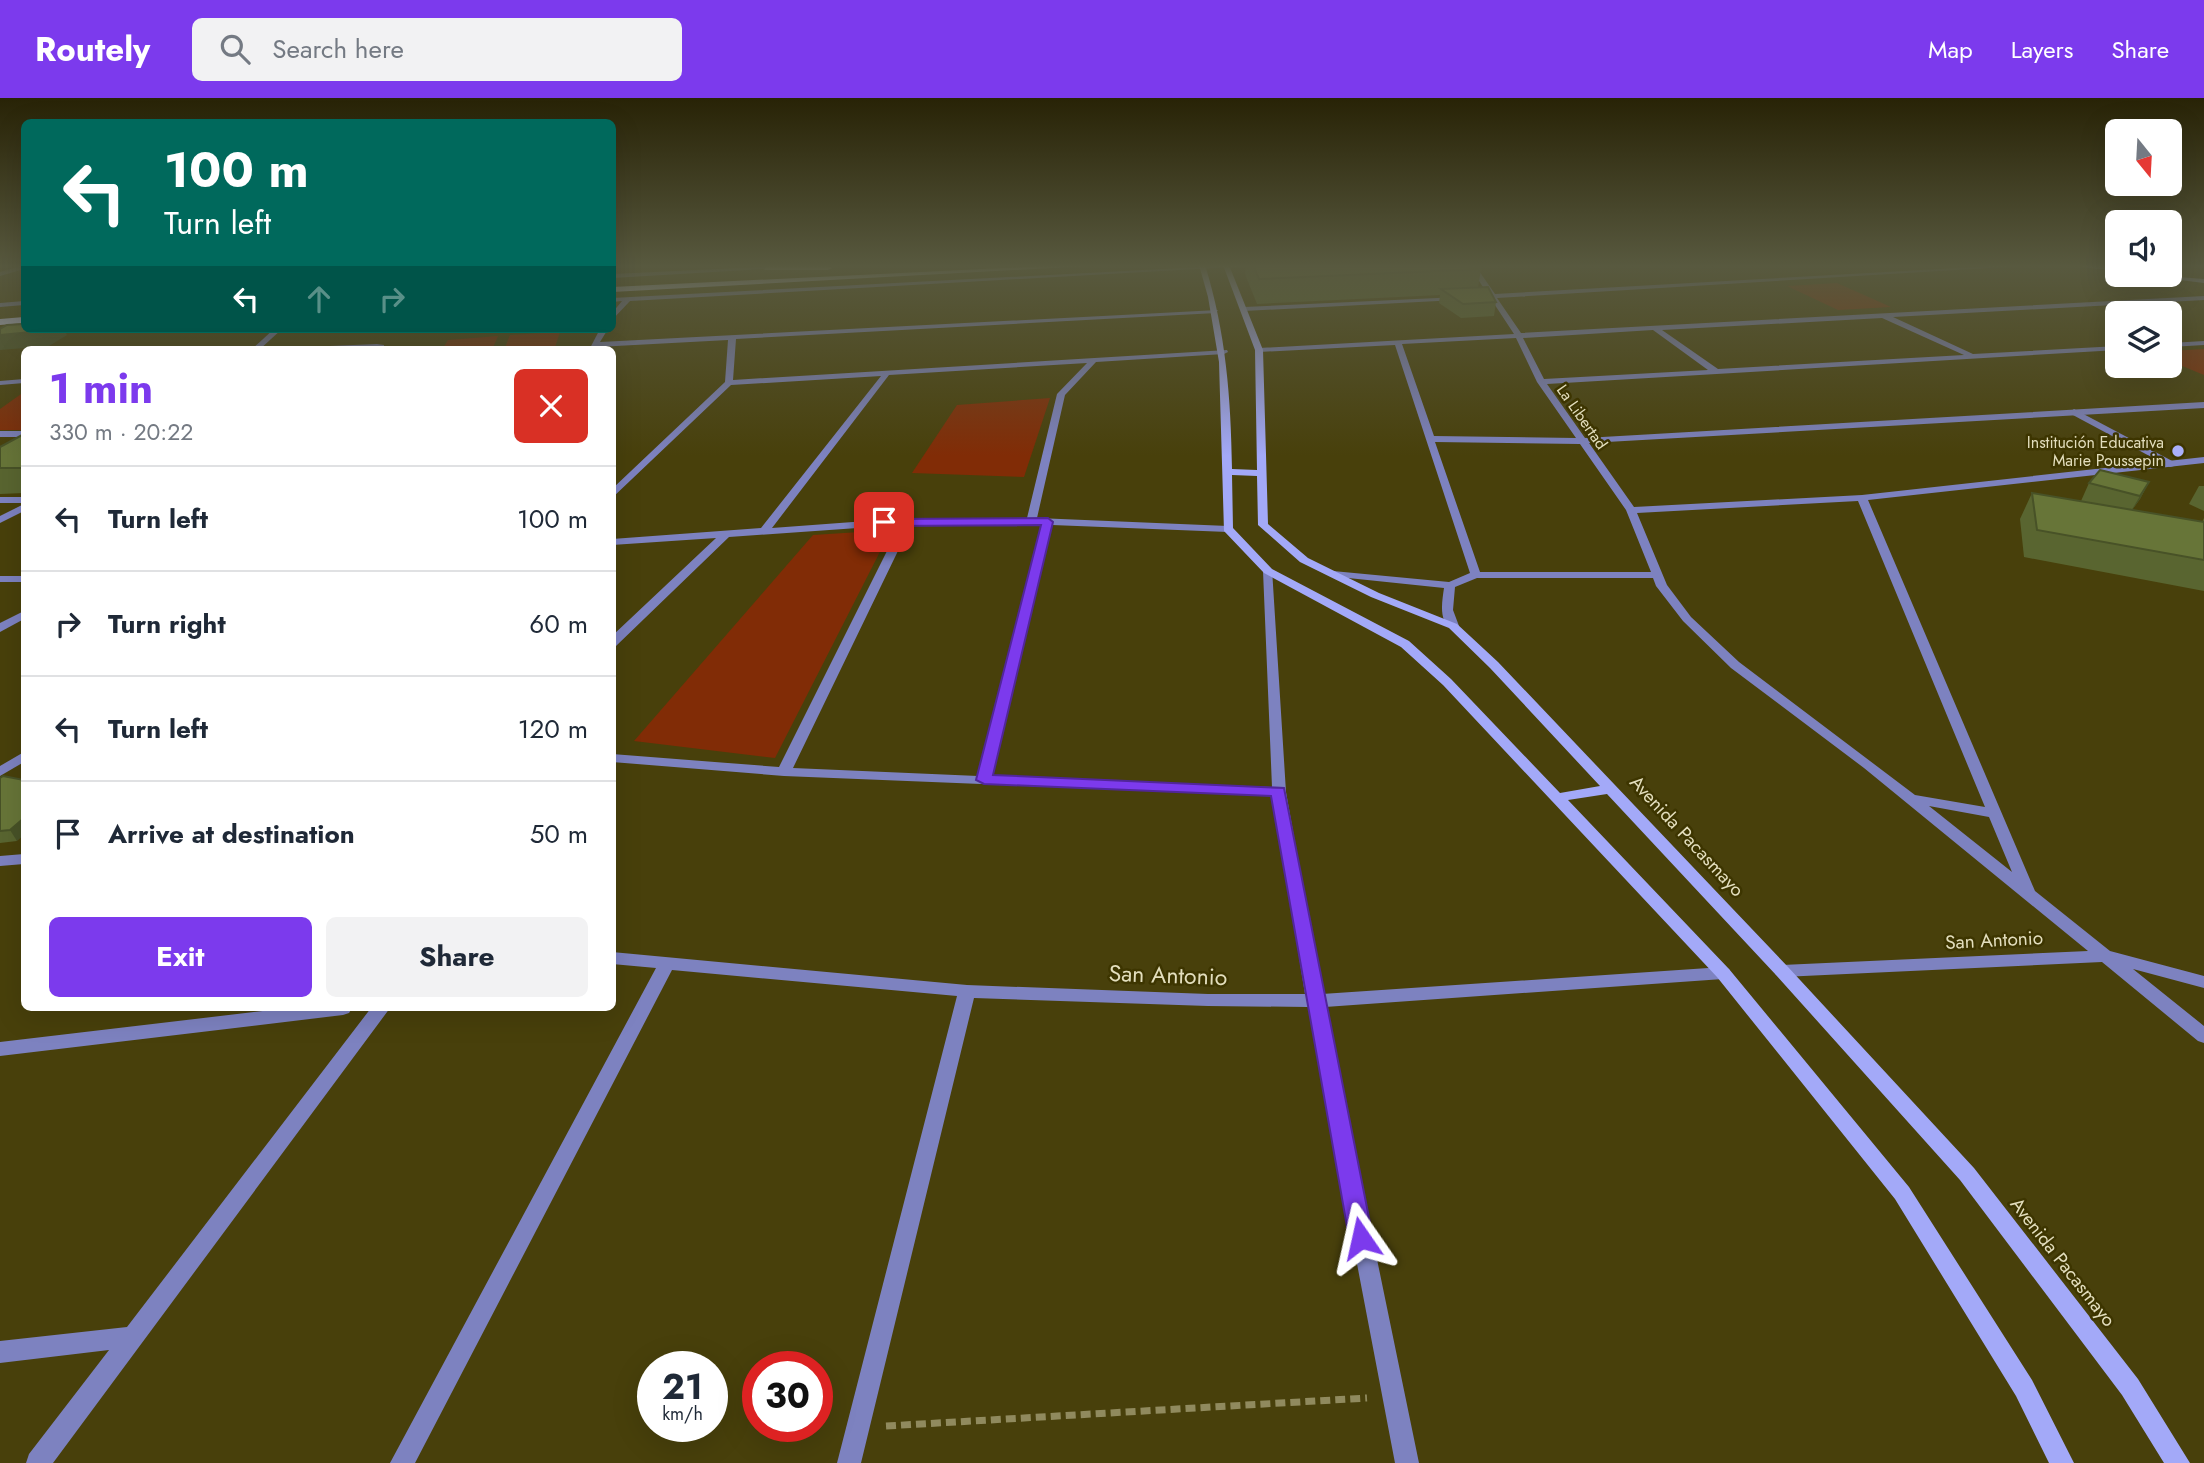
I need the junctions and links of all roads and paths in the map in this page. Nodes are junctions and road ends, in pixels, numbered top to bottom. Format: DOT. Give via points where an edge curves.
graph roads {
  1 [pos="21,329"];
  2 [pos="887,329"];
  3 [pos="1219,329"];
  4 [pos="1251,329"];
  5 [pos="1514,329"];
  6 [pos="1624,329"];
  7 [pos="1655,329"];
  8 [pos="1912,329"];
  9 [pos="0,330"];
  10 [pos="274,333"];
  11 [pos="1518,335"];
  12 [pos="732,337"];
  13 [pos="1397,341"];
  14 [pos="2204,343"];
  15 [pos="2182,344"];
  16 [pos="260,346"];
  17 [pos="616,346"];
  18 [pos="2105,349"];
  19 [pos="1259,350"];
  20 [pos="1224,352"];
  21 [pos="1973,356"];
  22 [pos="1094,360"];
  23 [pos="1715,371"];
  24 [pos="887,373"];
  25 [pos="21,381"];
  26 [pos="1541,382"];
  27 [pos="0,383"];
  28 [pos="729,383"];
  29 [pos="2204,405"];
  30 [pos="2074,412"];
  31 [pos="0,434"];
  32 [pos="21,434"];
  33 [pos="1430,439"];
  34 [pos="1581,441"];
  35 [pos="2204,460"];
  36 [pos="2173,465"];
  37 [pos="1226,472"];
  38 [pos="1260,473"];
  39 [pos="616,491"];
  40 [pos="1862,498"];
  41 [pos="0,500"];
  42 [pos="21,500"];
  43 [pos="21,510"];
  44 [pos="1631,510"];
  45 [pos="0,520"];
  46 [pos="907,520"];
  47 [pos="1031,521"];
  48 [pos="1048,522"];
  49 [pos="1228,529"];
  50 [pos="765,530"];
  51 [pos="727,533"];
  52 [pos="616,542"];
  53 [pos="1268,570"];
  54 [pos="1333,574"];
  55 [pos="1476,575"];
  56 [pos="1657,575"];
  57 [pos="0,579"];
  58 [pos="21,579"];
  59 [pos="1450,585"];
  60 [pos="21,616"];
  61 [pos="1453,626"];
  62 [pos="0,628"];
  63 [pos="616,639"];
  64 [pos="21,758"];
  65 [pos="616,758"];
  66 [pos="0,772"];
  67 [pos="784,772"];
  68 [pos="984,780"];
  69 [pos="1611,789"];
  70 [pos="1279,792"];
  71 [pos="1556,798"];
  72 [pos="1909,798"];
  73 [pos="1994,813"];
  74 [pos="21,859"];
  75 [pos="0,861"];
  76 [pos="2028,895"];
  77 [pos="2106,956"];
  78 [pos="616,958"];
  79 [pos="667,963"];
  80 [pos="1782,971"];
  81 [pos="1723,973"];
  82 [pos="2204,982"];
  83 [pos="967,991"];
  84 [pos="1315,1001"];
  85 [pos="318,1011"];
  86 [pos="379,1011"];
  87 [pos="2204,1036"];
  88 [pos="0,1049"];
  89 [pos="132,1337"];
  90 [pos="0,1352"];
  91 [pos="1392,1396"];
  92 [pos="858,1428"];
  93 [pos="38,1463"];
  94 [pos="402,1463"];
  95 [pos="849,1463"];
  96 [pos="1407,1463"];
  97 [pos="2062,1463"];
  98 [pos="2178,1463"];
  1 -- 9 [label="street"];
  2 -- 12 [label="street"];
  3 -- 20 [label="main road"];
  4 -- 19 [label="main road, Avenida Pacasmayo"];
  5 -- 11 [label="street, La Libertad"];
  6 -- 11 [label="street"];
  7 -- 23 [label="street"];
  8 -- 21 [label="street"];
  10 -- 16 [label="street"];
  11 -- 13 [label="street"];
  11 -- 26 [label="street, La Libertad"];
  12 -- 17 [label="street"];
  12 -- 28 [label="street"];
  13 -- 19 [label="street"];
  13 -- 33 [label="street"];
  14 -- 15 [label="street"];
  18 -- 21 [label="street"];
  19 -- 38 [label="main road, Avenida Pacasmayo"];
  20 -- 22 [label="street"];
  20 -- 37 [label="main road"];
  21 -- 23 [label="street"];
  22 -- 24 [label="street"];
  22 -- 47 [label="street" via="1061,394"];
  23 -- 26 [label="street"];
  24 -- 28 [label="street"];
  24 -- 50 [label="street"];
  25 -- 27 [label="street"];
  26 -- 34 [label="street, La Libertad"];
  28 -- 39 [label="street"];
  29 -- 30 [label="street"];
  30 -- 34 [label="street"];
  30 -- 36 [label="street"];
  31 -- 32 [label="street"];
  33 -- 34 [label="street"];
  33 -- 55 [label="street"];
  34 -- 44 [label="street, La Libertad"];
  35 -- 36 [label="street"];
  36 -- 40 [label="street"];
  37 -- 38 [label="main road"];
  37 -- 49 [label="main road"];
  38 -- 54 [label="main road, Avenida Pacasmayo" via="1263,525 1304,560"];
  40 -- 44 [label="street"];
  40 -- 73 [label="street"];
  41 -- 42 [label="street"];
  43 -- 45 [label="street"];
  44 -- 56 [label="street, La Libertad"];
  46 -- 47 [label="street"];
  46 -- 50 [label="street"];
  46 -- 67 [label="street"];
  47 -- 48 [label="street"];
  48 -- 49 [label="street"];
  48 -- 68 [label="street"];
  49 -- 53 [label="main road"];
  50 -- 51 [label="street"];
  51 -- 52 [label="street"];
  51 -- 63 [label="street"];
  53 -- 70 [label="street"];
  53 -- 71 [label="main road" via="1405,644"];
  54 -- 59 [label="street"];
  54 -- 61 [label="main road, Avenida Pacasmayo"];
  55 -- 56 [label="street"];
  55 -- 59 [label="street"];
  56 -- 72 [label="street, La Libertad" via="1687,619 1735,664"];
  57 -- 58 [label="street"];
  59 -- 61 [label="street" via="1447,610"];
  60 -- 62 [label="street"];
  61 -- 69 [label="main road, Avenida Pacasmayo"];
  64 -- 66 [label="street"];
  65 -- 67 [label="street"];
  67 -- 68 [label="street"];
  68 -- 70 [label="street"];
  69 -- 71 [label="main road"];
  69 -- 80 [label="main road, Avenida Pacasmayo"];
  70 -- 84 [label="street"];
  71 -- 81 [label="main road"];
  72 -- 73 [label="street"];
  72 -- 76 [label="street, La Libertad"];
  73 -- 76 [label="street"];
  74 -- 75 [label="street"];
  76 -- 77 [label="street, La Libertad"];
  77 -- 80 [label="street, San Antonio"];
  77 -- 82 [label="street, San Antonio"];
  77 -- 87 [label="street, La Libertad"];
  78 -- 79 [label="street, San Antonio"];
  79 -- 83 [label="street, San Antonio"];
  79 -- 94 [label="street"];
  80 -- 98 [label="main road, Avenida Pacasmayo" via="1967,1174 2130,1387"];
  81 -- 84 [label="street, San Antonio"];
  81 -- 97 [label="main road" via="1902,1193 2024,1388"];
  83 -- 84 [label="street, San Antonio"];
  83 -- 92 [label="street"];
  84 -- 91 [label="street"];
  85 -- 88 [label="street"];
  86 -- 89 [label="street"];
  89 -- 90 [label="street"];
  89 -- 93 [label="street"];
  91 -- 92 [label="path"];
  91 -- 96 [label="street"];
  92 -- 95 [label="street"];
}
